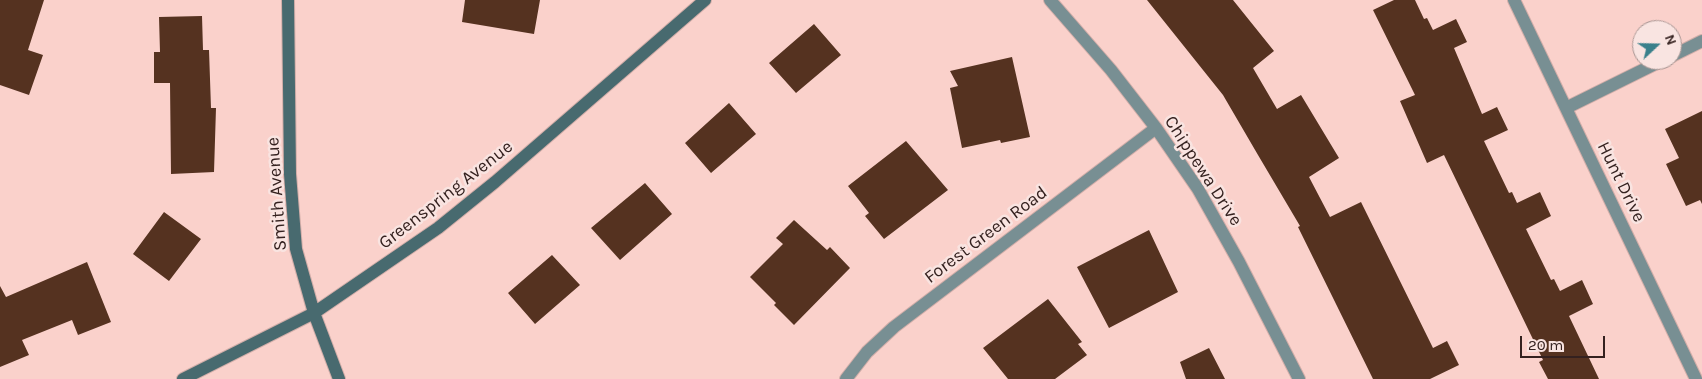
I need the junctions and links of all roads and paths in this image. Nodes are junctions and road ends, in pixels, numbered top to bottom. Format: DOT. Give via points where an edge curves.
graph roads {
  1 [pos="288,0"];
  2 [pos="704,0"];
  3 [pos="1050,0"];
  4 [pos="1514,0"];
  5 [pos="1702,41"];
  6 [pos="1682,51"];
  7 [pos="1643,70"];
  8 [pos="1566,108"];
  9 [pos="1156,128"];
  10 [pos="314,313"];
  11 [pos="183,379"];
  12 [pos="339,379"];
  13 [pos="846,379"];
  14 [pos="1298,379"];
  15 [pos="1696,379"];
  1 -- 10 [label="main road, Smith Avenue" via="290,174 296,249"];
  2 -- 10 [label="main road, Greenspring Avenue" via="495,182 445,222"];
  3 -- 9 [label="street, Chippewa Drive"];
  4 -- 8 [label="street, Hunt Drive"];
  5 -- 6 [label="street"];
  7 -- 8 [label="street"];
  8 -- 15 [label="street, Hunt Drive"];
  9 -- 13 [label="street, Forest Green Road" via="894,327 867,352"];
  9 -- 14 [label="street, Chippewa Drive" via="1207,205"];
  10 -- 11 [label="main road, Greenspring Avenue"];
  10 -- 12 [label="main road, Smith Avenue"];
}
